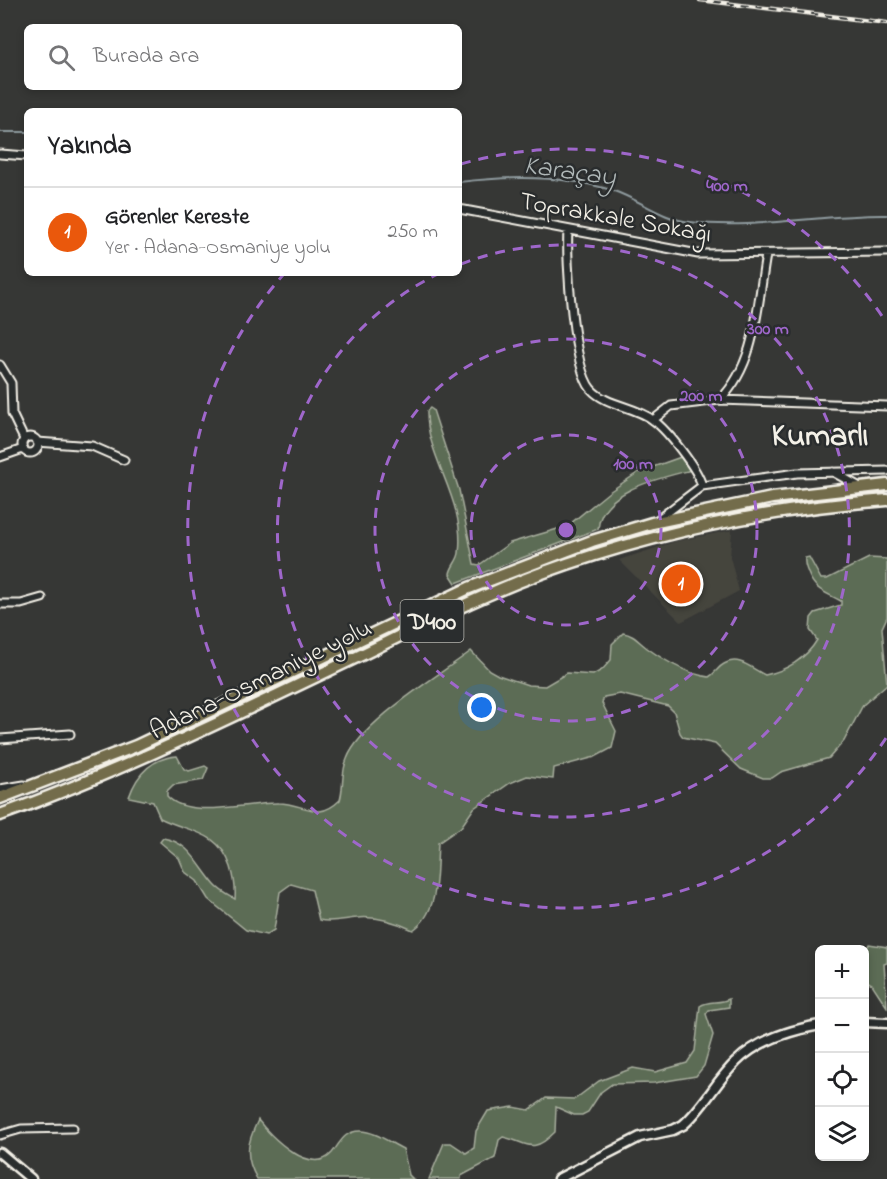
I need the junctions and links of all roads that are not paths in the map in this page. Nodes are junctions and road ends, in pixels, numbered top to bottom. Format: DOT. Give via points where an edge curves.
graph roads {
  1 [pos="0,154"];
  2 [pos="24,156"];
  3 [pos="462,209"];
  4 [pos="568,231"];
  5 [pos="887,252"];
  6 [pos="766,255"];
  7 [pos="0,365"];
  8 [pos="720,400"];
  9 [pos="887,406"];
  10 [pos="653,420"];
  11 [pos="24,439"];
  12 [pos="37,442"];
  13 [pos="23,449"];
  14 [pos="0,457"];
  15 [pos="124,460"];
  16 [pos="831,471"];
  17 [pos="887,471"];
  18 [pos="887,485"];
  19 [pos="702,486"];
  20 [pos="860,487"];
  21 [pos="887,500"];
  22 [pos="652,523"];
  23 [pos="42,598"];
  24 [pos="0,604"];
  25 [pos="70,734"];
  26 [pos="0,739"];
  27 [pos="39,784"];
  28 [pos="0,789"];
  29 [pos="0,798"];
  30 [pos="0,815"];
  31 [pos="869,1022"];
  32 [pos="887,1023"];
  33 [pos="815,1025"];
  34 [pos="73,1128"];
  35 [pos="0,1135"];
  36 [pos="0,1153"];
  37 [pos="31,1179"];
  38 [pos="558,1179"];
  1 -- 2 [label="street"];
  3 -- 4 [label="street, Toprakkale Sokağı"];
  4 -- 6 [label="street, Toprakkale Sokağı" via="698,254"];
  4 -- 10 [label="street" via="566,265 585,380 599,395"];
  5 -- 6 [label="street, Toprakkale Sokağı"];
  6 -- 8 [label="street" via="747,363"];
  7 -- 11 [label="street" via="11,383 12,414"];
  8 -- 9 [label="street"];
  8 -- 10 [label="street" via="671,406"];
  10 -- 19 [label="street" via="696,470"];
  11 -- 12 [label="street" via="31,437"];
  11 -- 13 [label="street"];
  12 -- 13 [label="street" via="32,453"];
  12 -- 15 [label="street" via="92,446"];
  13 -- 14 [label="street"];
  16 -- 17 [label="street"];
  16 -- 19 [label="street"];
  16 -- 20 [label="street"];
  18 -- 20 [label="highway, Adana-Osmaniye yolu / D400"];
  19 -- 22 [label="street"];
  20 -- 22 [label="highway, Adana-Osmaniye yolu / D400" via="772,498"];
  21 -- 30 [label="highway, Adana-Osmaniye yolu / D400" via="757,515 686,530 538,575 404,634 124,768"];
  22 -- 27 [label="highway, Adana-Osmaniye yolu / D400" via="592,541 469,588 136,746"];
  23 -- 24 [label="street"];
  25 -- 26 [label="street"];
  27 -- 28 [label="street"];
  27 -- 29 [label="highway, Adana-Osmaniye yolu / D400"];
  31 -- 32 [label="street"];
  33 -- 38 [label="street" via="747,1052 683,1125 624,1144"];
  34 -- 35 [label="street" via="21,1129"];
  36 -- 37 [label="street"];
}
